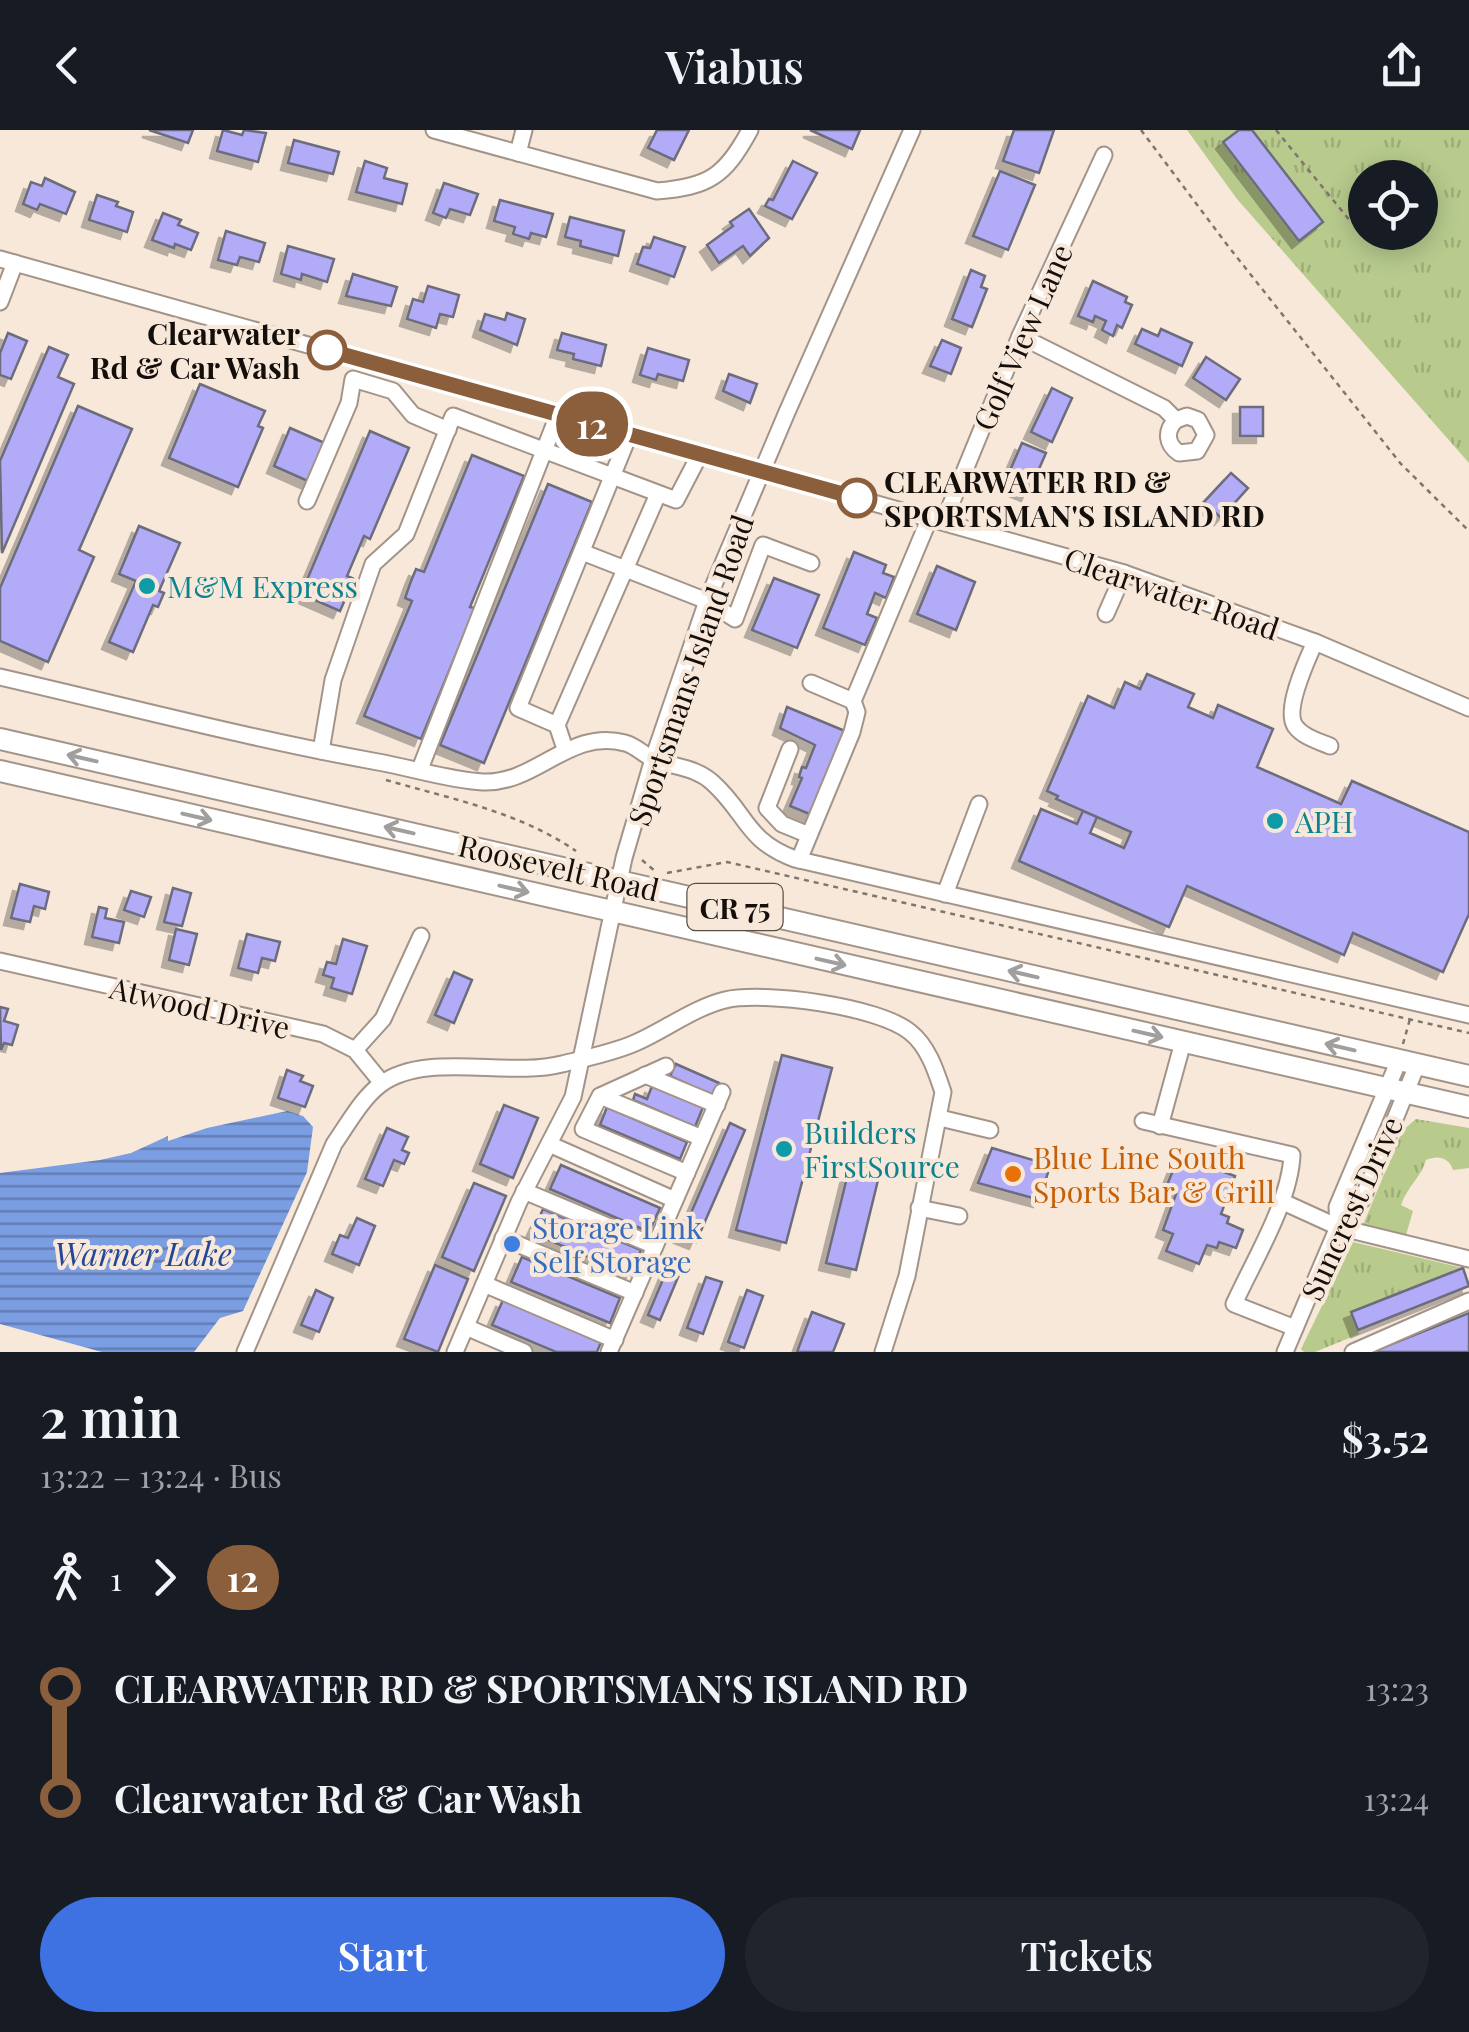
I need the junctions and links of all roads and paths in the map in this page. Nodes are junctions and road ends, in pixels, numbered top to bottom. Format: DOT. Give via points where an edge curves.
graph roads {
  1 [pos="434,130"];
  2 [pos="524,130"];
  3 [pos="750,130"];
  4 [pos="912,130"];
  5 [pos="1141,130"];
  6 [pos="1276,130"];
  7 [pos="518,153"];
  8 [pos="1104,155"];
  9 [pos="1348,218"];
  10 [pos="8,261"];
  11 [pos="0,302"];
  12 [pos="1020,336"];
  13 [pos="360,360"];
  14 [pos="354,379"];
  15 [pos="465,388"];
  16 [pos="558,414"];
  17 [pos="1176,420"];
  18 [pos="451,423"];
  19 [pos="630,434"];
  20 [pos="544,450"];
  21 [pos="700,454"];
  22 [pos="761,471"];
  23 [pos="612,478"];
  24 [pos="658,494"];
  25 [pos="307,501"];
  26 [pos="937,519"];
  27 [pos="1469,531"];
  28 [pos="736,534"];
  29 [pos="763,544"];
  30 [pos="582,552"];
  31 [pos="811,564"];
  32 [pos="625,570"];
  33 [pos="1124,573"];
  34 [pos="707,602"];
  35 [pos="1106,614"];
  36 [pos="1315,642"];
  37 [pos="0,677"];
  38 [pos="811,684"];
  39 [pos="853,701"];
  40 [pos="1469,708"];
  41 [pos="557,724"];
  42 [pos="0,740"];
  43 [pos="1330,746"];
  44 [pos="565,749"];
  45 [pos="790,749"];
  46 [pos="321,751"];
  47 [pos="652,758"];
  48 [pos="420,769"];
  49 [pos="0,771"];
  50 [pos="979,804"];
  51 [pos="809,836"];
  52 [pos="640,860"];
  53 [pos="799,860"];
  54 [pos="618,880"];
  55 [pos="945,894"];
  56 [pos="611,912"];
  57 [pos="421,936"];
  58 [pos="0,961"];
  59 [pos="1469,1015"];
  60 [pos="1410,1019"];
  61 [pos="1469,1033"];
  62 [pos="1183,1042"];
  63 [pos="354,1050"];
  64 [pos="584,1059"];
  65 [pos="1408,1063"];
  66 [pos="666,1066"];
  67 [pos="644,1075"];
  68 [pos="1469,1076"];
  69 [pos="382,1083"];
  70 [pos="1395,1091"];
  71 [pos="600,1096"];
  72 [pos="1469,1108"];
  73 [pos="940,1118"];
  74 [pos="1143,1121"];
  75 [pos="1160,1126"];
  76 [pos="990,1130"];
  77 [pos="702,1138"];
  78 [pos="548,1144"];
  79 [pos="687,1173"];
  80 [pos="524,1192"];
  81 [pos="675,1200"];
  82 [pos="1282,1201"];
  83 [pos="920,1208"];
  84 [pos="959,1216"];
  85 [pos="1338,1228"];
  86 [pos="503,1238"];
  87 [pos="655,1246"];
  88 [pos="1469,1260"];
  89 [pos="484,1284"];
  90 [pos="635,1293"];
  91 [pos="1469,1301"];
  92 [pos="466,1328"];
  93 [pos="1295,1328"];
  94 [pos="612,1346"];
  95 [pos="244,1352"];
  96 [pos="455,1352"];
  97 [pos="524,1352"];
  98 [pos="883,1352"];
  99 [pos="1285,1352"];
  100 [pos="1353,1352"];
  1 -- 7 [label="street"];
  2 -- 7 [label="street"];
  3 -- 7 [label="street" via="733,162 685,189 657,191"];
  4 -- 22 [label="street, Sportsmans Island Road"];
  5 -- 27 [label="path" via="1401,464"];
  6 -- 9 [label="path"];
  8 -- 12 [label="street, Golf View Lane"];
  10 -- 11 [label="street"];
  10 -- 13 [label="street, Clearwater Road"];
  12 -- 17 [label="street"];
  12 -- 26 [label="street, Golf View Lane"];
  13 -- 14 [label="street"];
  13 -- 15 [label="street, Clearwater Road"];
  14 -- 18 [label="street" via="394,391 412,415"];
  14 -- 25 [label="street"];
  15 -- 16 [label="street, Clearwater Road"];
  15 -- 18 [label="street"];
  16 -- 19 [label="street, Clearwater Road"];
  16 -- 20 [label="street"];
  18 -- 20 [label="street"];
  18 -- 46 [label="street" via="406,534 373,564 333,680"];
  19 -- 21 [label="street, Clearwater Road"];
  19 -- 23 [label="street"];
  20 -- 23 [label="street"];
  20 -- 48 [label="street"];
  21 -- 22 [label="street, Clearwater Road"];
  21 -- 24 [label="street" via="676,500"];
  22 -- 26 [label="street, Clearwater Road"];
  22 -- 28 [label="street, Sportsmans Island Road"];
  23 -- 24 [label="street"];
  23 -- 30 [label="street"];
  24 -- 32 [label="street"];
  26 -- 33 [label="street, Clearwater Road"];
  26 -- 39 [label="street, Golf View Lane"];
  28 -- 29 [label="street"];
  28 -- 34 [label="street, Sportsmans Island Road"];
  29 -- 31 [label="street"];
  29 -- 34 [label="street" via="735,619"];
  30 -- 32 [label="street"];
  30 -- 41 [label="street" via="518,708"];
  32 -- 34 [label="street"];
  32 -- 41 [label="street"];
  33 -- 35 [label="street"];
  33 -- 36 [label="street, Clearwater Road"];
  34 -- 47 [label="street, Sportsmans Island Road"];
  36 -- 40 [label="street, Clearwater Road"];
  36 -- 43 [label="street" via="1292,719 1306,736"];
  37 -- 46 [label="street"];
  38 -- 39 [label="street"];
  39 -- 51 [label="street, Golf View Lane" via="852,732"];
  41 -- 44 [label="street"];
  54 -- 42 [label="main road, Roosevelt Road / CR 75, one-way"];
  44 -- 47 [label="street" via="600,740 627,743"];
  44 -- 48 [label="street" via="515,779 484,782"];
  45 -- 51 [label="street" via="767,808"];
  46 -- 48 [label="street"];
  47 -- 53 [label="street" via="704,776 769,849"];
  47 -- 54 [label="street, Sportsmans Island Road"];
  49 -- 56 [label="main road, Roosevelt Road / CR 75, one-way"];
  50 -- 55 [label="street"];
  51 -- 53 [label="street, Golf View Lane"];
  52 -- 60 [label="path" via="668,873 727,862"];
  53 -- 55 [label="street"];
  54 -- 56 [label="street, Sportsmans Island Road"];
  65 -- 54 [label="main road, Roosevelt Road / CR 75, one-way"];
  55 -- 59 [label="street"];
  56 -- 62 [label="main road, Roosevelt Road / CR 75, one-way"];
  56 -- 64 [label="street, Sportsmans Island Road"];
  57 -- 63 [label="street" via="383,1018"];
  58 -- 63 [label="street, Atwood Drive" via="322,1034"];
  60 -- 61 [label="path"];
  60 -- 65 [label="path"];
  62 -- 70 [label="main road, Roosevelt Road / CR 75"];
  62 -- 75 [label="street"];
  63 -- 69 [label="street, Atwood Drive"];
  64 -- 69 [label="street" via="496,1070 436,1066"];
  64 -- 73 [label="street" via="634,1044 724,1000 770,996 872,1014 911,1032 934,1063 943,1092"];
  64 -- 78 [label="street, Sportsmans Island Road" via="573,1098"];
  65 -- 68 [label="main road, Roosevelt Road / CR 75"];
  65 -- 70 [label="street, Suncrest Drive"];
  66 -- 67 [label="street"];
  67 -- 71 [label="street"];
  67 -- 77 [label="street" via="719,1099"];
  69 -- 95 [label="street" via="334,1144"];
  70 -- 72 [label="main road, Roosevelt Road / CR 75"];
  70 -- 85 [label="street, Suncrest Drive" via="1337,1206"];
  71 -- 77 [label="street"];
  71 -- 79 [label="street" via="583,1129"];
  73 -- 76 [label="street"];
  73 -- 83 [label="street"];
  74 -- 75 [label="street"];
  75 -- 82 [label="street" via="1292,1155"];
  77 -- 79 [label="street"];
  78 -- 80 [label="street, Sportsmans Island Road"];
  78 -- 81 [label="street"];
  79 -- 81 [label="street"];
  80 -- 86 [label="street, Sportsmans Island Road"];
  80 -- 87 [label="street"];
  81 -- 87 [label="street"];
  82 -- 85 [label="street"];
  82 -- 93 [label="street" via="1234,1304"];
  83 -- 84 [label="street"];
  83 -- 98 [label="street"];
  85 -- 88 [label="street"];
  85 -- 93 [label="street, Suncrest Drive"];
  86 -- 89 [label="street, Sportsmans Island Road"];
  86 -- 90 [label="street"];
  87 -- 90 [label="street"];
  89 -- 92 [label="street, Sportsmans Island Road"];
  89 -- 94 [label="street"];
  90 -- 94 [label="street"];
  91 -- 100 [label="street"];
  92 -- 96 [label="street, Sportsmans Island Road"];
  92 -- 97 [label="street"];
  93 -- 99 [label="street, Suncrest Drive"];
}
